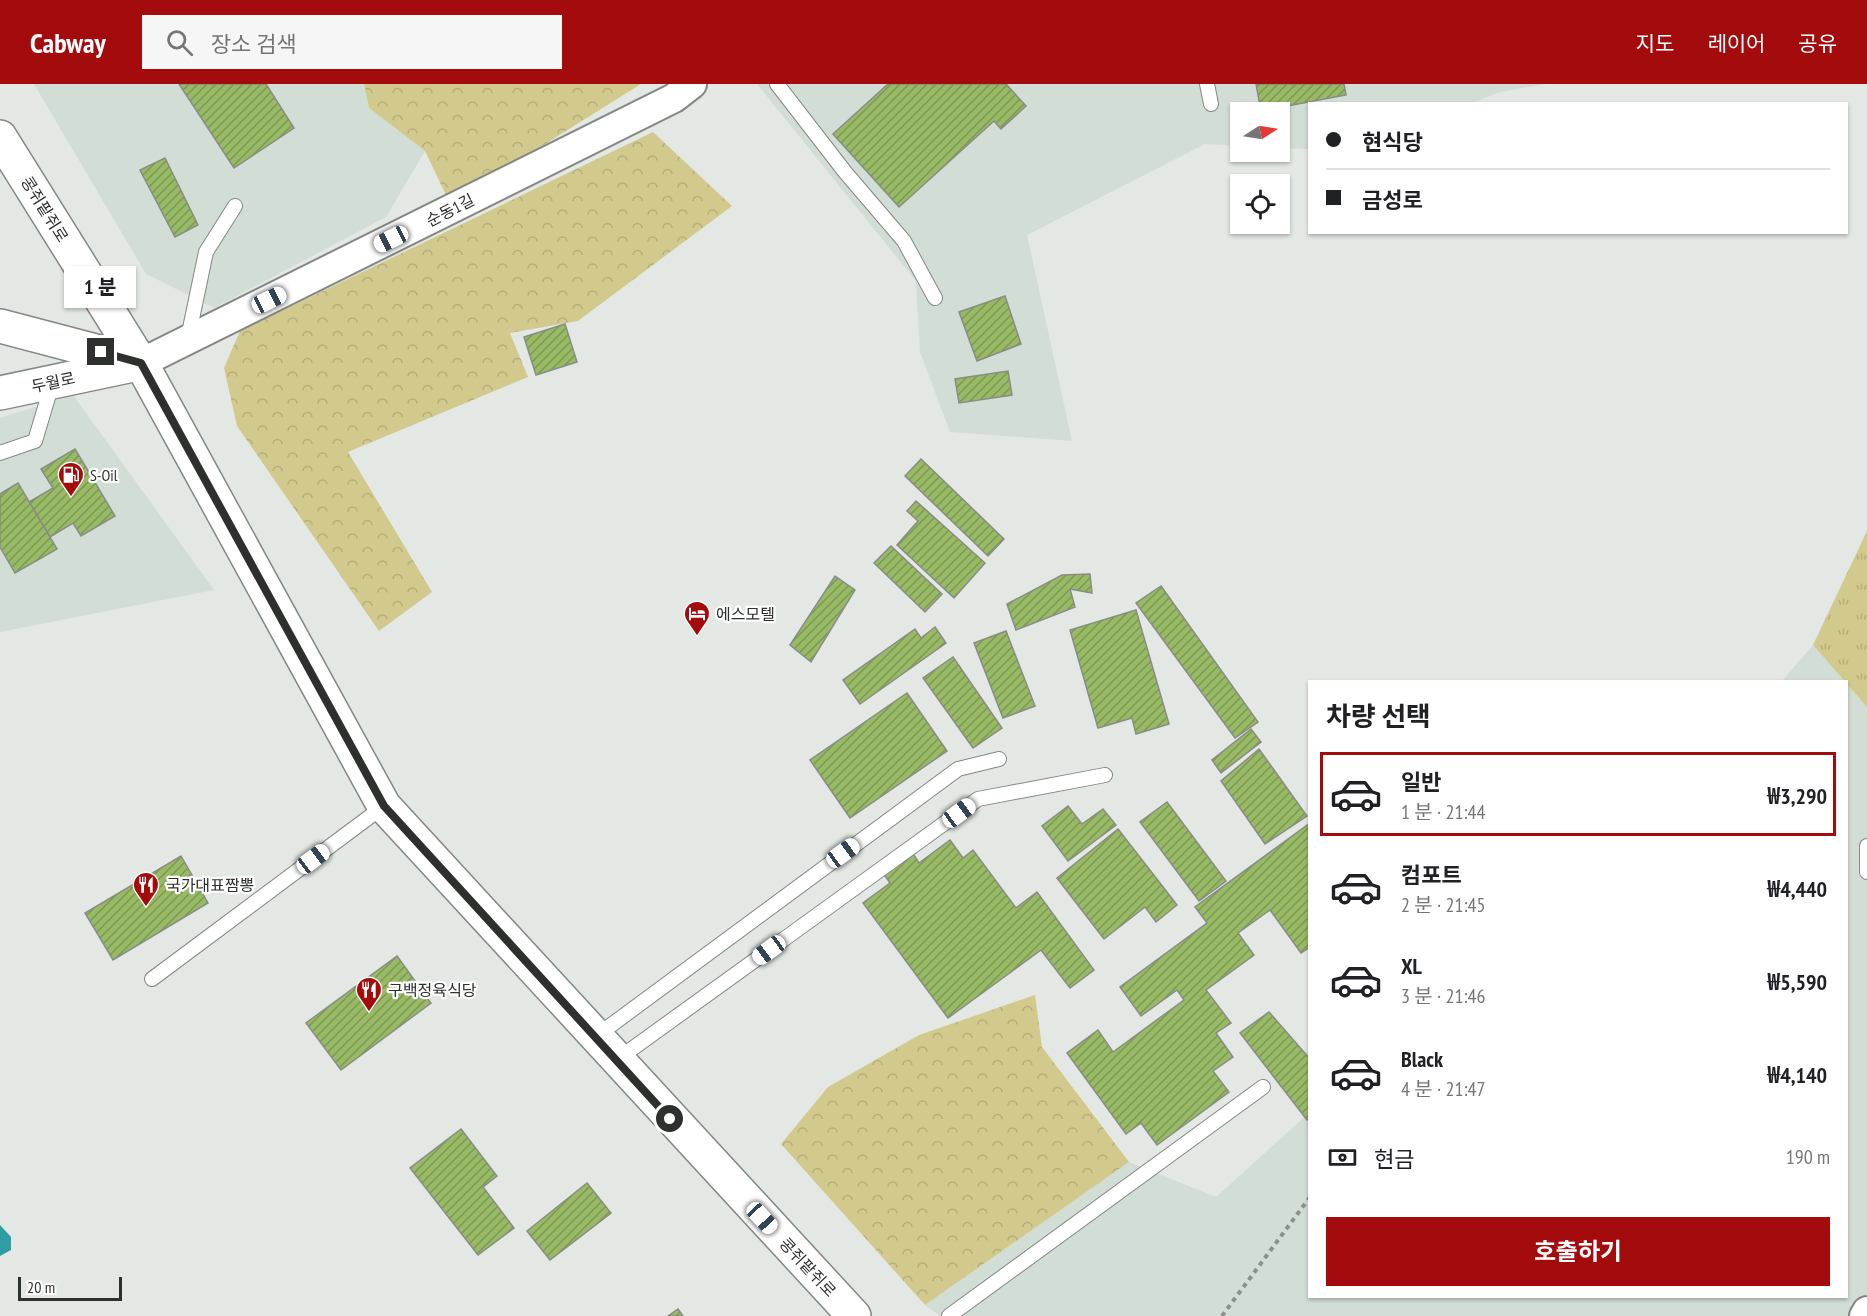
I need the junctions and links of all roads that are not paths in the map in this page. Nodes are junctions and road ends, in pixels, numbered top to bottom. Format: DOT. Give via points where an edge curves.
graph roads {
  1 [pos="692,84"];
  2 [pos="777,84"];
  3 [pos="1207,84"];
  4 [pos="1211,104"];
  5 [pos="0,137"];
  6 [pos="235,206"];
  7 [pos="935,298"];
  8 [pos="0,326"];
  9 [pos="188,340"];
  10 [pos="141,363"];
  11 [pos="53,382"];
  12 [pos="0,393"];
  13 [pos="0,453"];
  14 [pos="999,759"];
  15 [pos="1105,775"];
  16 [pos="384,806"];
  17 [pos="1867,846"];
  18 [pos="1867,872"];
  19 [pos="152,979"];
  20 [pos="595,1036"];
  21 [pos="616,1060"];
  22 [pos="1263,1087"];
  23 [pos="1867,1311"];
  24 [pos="854,1316"];
  25 [pos="949,1316"];
  26 [pos="1864,1316"];
  1 -- 9 [label="street, 순동1길" via="674,98"];
  2 -- 7 [label="lane" via="904,241"];
  3 -- 4 [label="lane"];
  5 -- 10 [label="main road, 콩쥐팥쥐로"];
  6 -- 9 [label="lane" via="206,252"];
  8 -- 10 [label="main road"];
  9 -- 10 [label="street, 순동1길"];
  10 -- 11 [label="main road, 두월로"];
  10 -- 16 [label="main road, 콩쥐팥쥐로"];
  11 -- 12 [label="main road, 두월로"];
  11 -- 13 [label="lane" via="35,441"];
  14 -- 20 [label="lane" via="958,769"];
  15 -- 21 [label="lane" via="978,799"];
  16 -- 19 [label="lane"];
  16 -- 20 [label="main road, 콩쥐팥쥐로"];
  17 -- 18 [label="lane"];
  20 -- 21 [label="main road, 콩쥐팥쥐로"];
  21 -- 24 [label="main road, 콩쥐팥쥐로"];
  22 -- 25 [label="lane"];
  23 -- 26 [label="street"];
}
